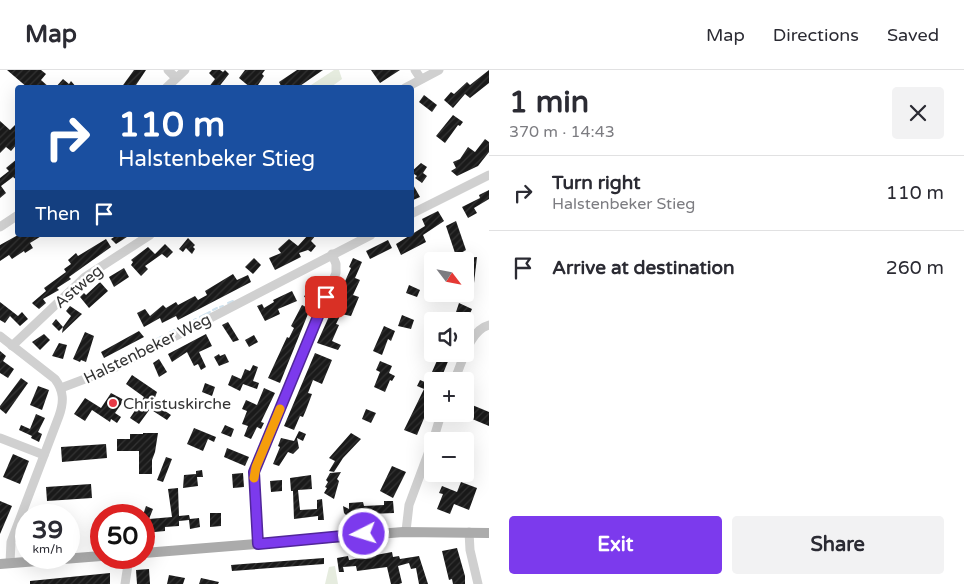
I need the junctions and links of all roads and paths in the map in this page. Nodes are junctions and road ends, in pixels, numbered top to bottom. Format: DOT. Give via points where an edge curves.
graph roads {
  1 [pos="168,70"];
  2 [pos="185,70"];
  3 [pos="415,70"];
  4 [pos="439,70"];
  5 [pos="176,78"];
  6 [pos="422,79"];
  7 [pos="169,85"];
  8 [pos="411,85"];
  9 [pos="489,175"];
  10 [pos="414,212"];
  11 [pos="15,217"];
  12 [pos="0,227"];
  13 [pos="147,237"];
  14 [pos="367,237"];
  15 [pos="332,254"];
  16 [pos="489,325"];
  17 [pos="0,336"];
  18 [pos="12,346"];
  19 [pos="458,372"];
  20 [pos="61,388"];
  21 [pos="0,438"];
  22 [pos="44,455"];
  23 [pos="424,466"];
  24 [pos="406,531"];
  25 [pos="469,532"];
  26 [pos="489,532"];
  27 [pos="258,544"];
  28 [pos="155,552"];
  29 [pos="90,557"];
  30 [pos="5,563"];
  31 [pos="127,569"];
  32 [pos="125,584"];
  33 [pos="478,584"];
  1 -- 5 [label="street"];
  2 -- 5 [label="street"];
  3 -- 6 [label="street"];
  4 -- 6 [label="street"];
  5 -- 7 [label="street"];
  6 -- 8 [label="street"];
  9 -- 10 [label="street"];
  11 -- 12 [label="street"];
  13 -- 18 [label="street, Astweg" via="85,277"];
  14 -- 15 [label="street, Halstenbeker Weg"];
  15 -- 20 [label="street, Halstenbeker Weg" via="114,368"];
  15 -- 27 [label="street" via="336,273 254,472"];
  16 -- 19 [label="street" via="474,336"];
  17 -- 18 [label="street"];
  18 -- 20 [label="street" via="52,376"];
  20 -- 22 [label="street" via="62,408"];
  21 -- 22 [label="street"];
  22 -- 30 [label="street"];
  23 -- 24 [label="street" via="409,505"];
  24 -- 25 [label="main road"];
  24 -- 27 [label="main road"];
  25 -- 26 [label="main road"];
  25 -- 33 [label="street"];
  27 -- 28 [label="main road"];
  29 -- 30 [label="main road"];
  31 -- 32 [label="street"];
}
